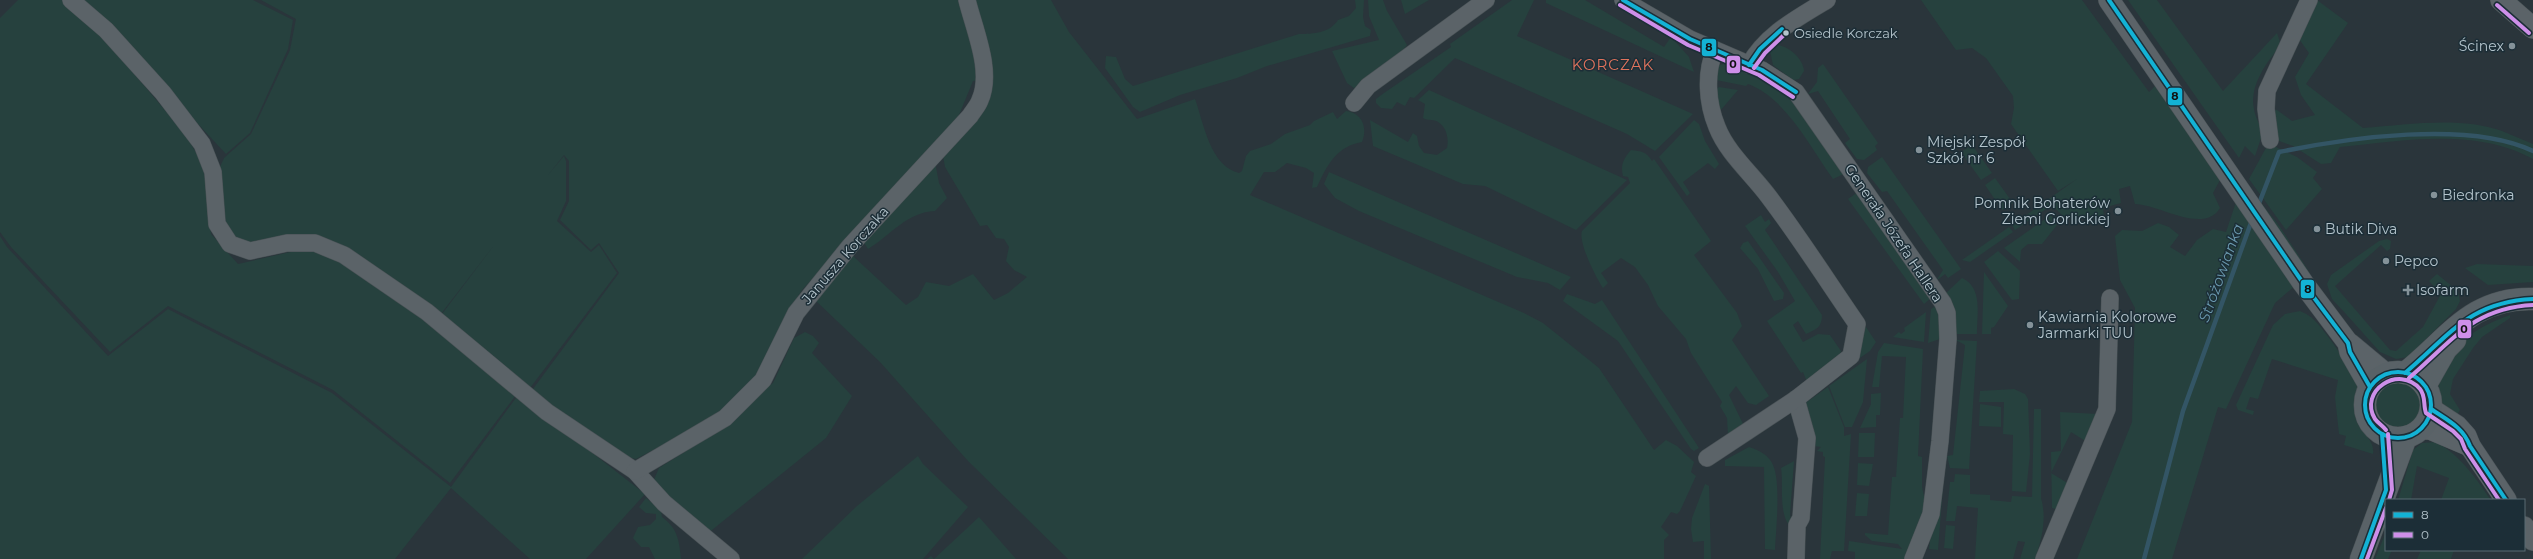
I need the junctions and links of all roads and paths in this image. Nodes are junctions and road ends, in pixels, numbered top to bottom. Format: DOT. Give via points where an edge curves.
graph roads {
  1 [pos="71,0"];
  2 [pos="967,0"];
  3 [pos="1486,0"];
  4 [pos="1623,0"];
  5 [pos="1827,0"];
  6 [pos="2109,0"];
  7 [pos="2309,0"];
  8 [pos="2501,0"];
  9 [pos="2533,28"];
  10 [pos="1714,50"];
  11 [pos="1749,65"];
  12 [pos="1354,103"];
  13 [pos="2270,140"];
  14 [pos="2110,298"];
  15 [pos="2533,299"];
  16 [pos="2533,306"];
  17 [pos="2387,378"];
  18 [pos="2425,386"];
  19 [pos="1796,399"];
  20 [pos="2431,409"];
  21 [pos="2414,433"];
  22 [pos="2382,434"];
  23 [pos="2470,446"];
  24 [pos="1708,458"];
  25 [pos="635,471"];
  26 [pos="2386,490"];
  27 [pos="2505,499"];
  28 [pos="2525,528"];
  29 [pos="2533,540"];
  30 [pos="731,559"];
  31 [pos="1796,559"];
  32 [pos="1913,559"];
  33 [pos="2044,559"];
  34 [pos="2362,559"];
  1 -- 25 [label="street" via="106,30 153,81 202,144 213,172 217,224 230,244 250,251 287,243 314,243 344,255 427,312 547,412"];
  2 -- 25 [label="street, Janusza Korczaka" via="984,67 984,86 980,100 970,116 850,246 796,313 762,380 724,418"];
  3 -- 12 [label="street" via="1368,86"];
  4 -- 10 [label="street, Generała Józefa Hallera"];
  5 -- 11 [label="street" via="1782,29 1760,49"];
  6 -- 17 [label="street" via="2348,343 2350,352"];
  7 -- 13 [label="street" via="2267,91 2266,110"];
  8 -- 9 [label="street"];
  10 -- 11 [label="street, Generała Józefa Hallera"];
  10 -- 19 [label="street" via="1708,72 1717,127 1731,151 1769,197 1858,324 1851,356"];
  11 -- 32 [label="street, Generała Józefa Hallera" via="1796,92 1943,302 1947,313 1948,341 1942,418 1931,514"];
  14 -- 33 [label="street" via="2107,409"];
  15 -- 17 [label="main road" via="2500,301 2482,308"];
  16 -- 18 [label="main road" via="2497,310 2469,326 2446,349"];
  17 -- 18 [label="main road" via="2418,379"];
  17 -- 22 [label="main road" via="2366,396 2365,411 2371,424"];
  18 -- 20 [label="main road" via="2430,397"];
  19 -- 24 [label="street"];
  19 -- 31 [label="street" via="1807,438"];
  20 -- 21 [label="main road" via="2428,420"];
  20 -- 23 [label="street" via="2457,426 2466,436"];
  21 -- 22 [label="main road" via="2394,438"];
  21 -- 23 [label="street" via="2430,429"];
  21 -- 26 [label="main road"];
  22 -- 26 [label="main road"];
  23 -- 27 [label="street"];
  25 -- 30 [label="street" via="664,503"];
  26 -- 34 [label="main road"];
  28 -- 29 [label="street"];
}
